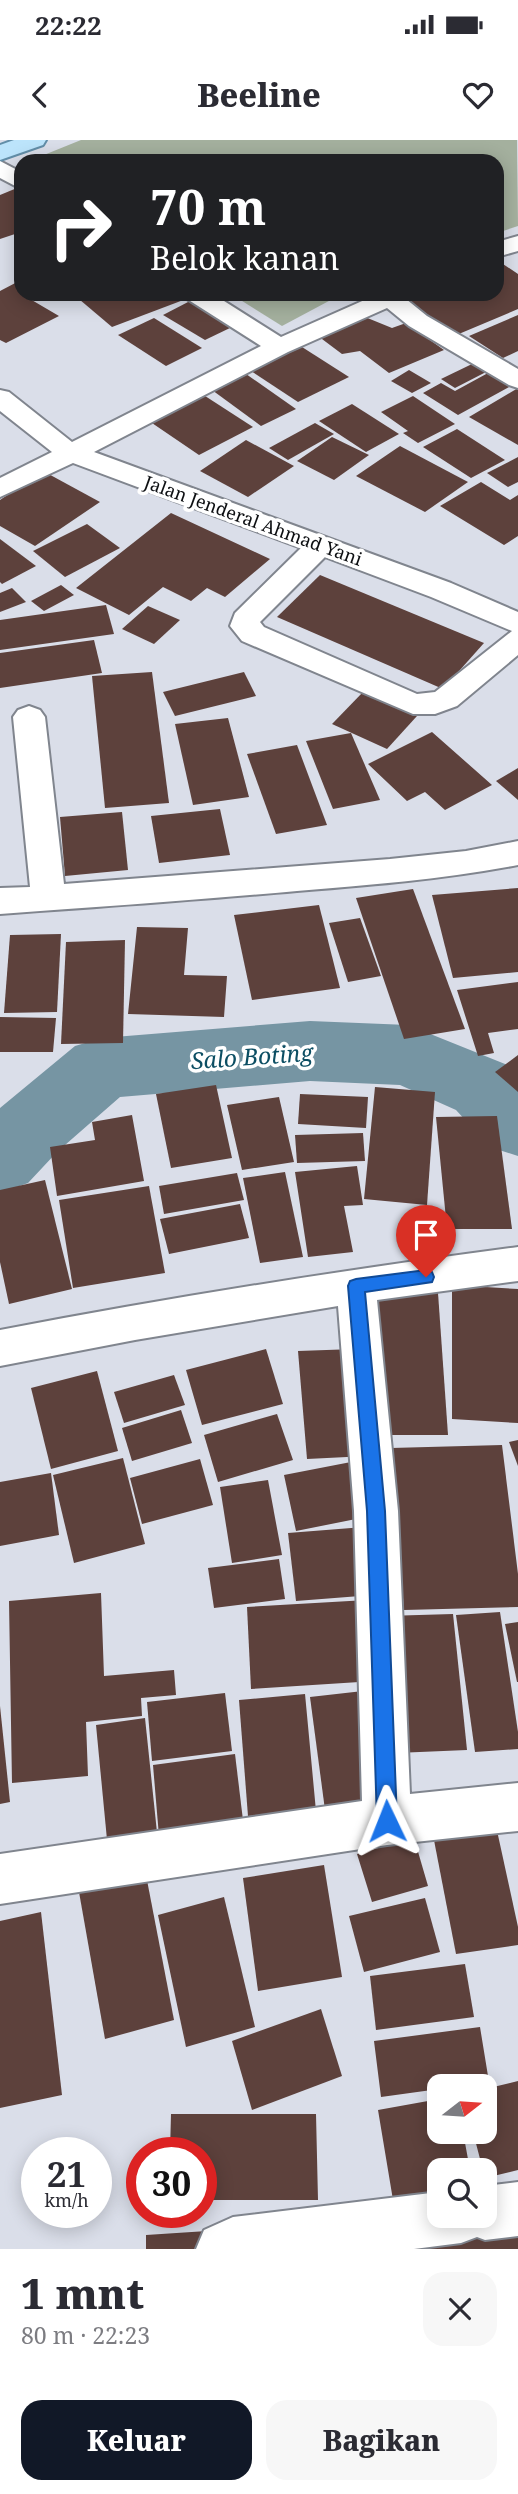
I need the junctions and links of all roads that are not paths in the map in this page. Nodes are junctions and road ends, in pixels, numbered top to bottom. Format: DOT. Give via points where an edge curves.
graph roads {
  1 [pos="35,140"];
  2 [pos="0,153"];
  3 [pos="207,301"];
  4 [pos="383,301"];
  5 [pos="400,301"];
  6 [pos="279,347"];
  7 [pos="518,380"];
  8 [pos="0,398"];
  9 [pos="69,452"];
  10 [pos="0,489"];
  11 [pos="321,545"];
  12 [pos="518,623"];
  13 [pos="518,639"];
  14 [pos="29,717"];
  15 [pos="518,853"];
  16 [pos="48,896"];
  17 [pos="0,901"];
  18 [pos="518,1264"];
  19 [pos="356,1286"];
  20 [pos="0,1348"];
  21 [pos="518,1807"];
  22 [pos="387,1821"];
  23 [pos="0,1879"];
  24 [pos="518,2208"];
  25 [pos="497,2211"];
  26 [pos="427,2220"];
  27 [pos="223,2249"];
  1 -- 2 [label="main road"];
  3 -- 6 [label="street"];
  4 -- 6 [label="street"];
  5 -- 7 [label="street" via="429,327"];
  6 -- 9 [label="street"];
  8 -- 9 [label="street, Jalan Jenderal Ahmad Yani"];
  9 -- 10 [label="street"];
  9 -- 11 [label="street, Jalan Jenderal Ahmad Yani"];
  11 -- 12 [label="street, Jalan Jenderal Ahmad Yani"];
  11 -- 13 [label="street" via="245,620 253,634 422,706 446,699"];
  14 -- 16 [label="street"];
  15 -- 16 [label="street" via="390,871"];
  16 -- 17 [label="street"];
  18 -- 19 [label="street"];
  19 -- 20 [label="street"];
  19 -- 22 [label="street" via="376,1511"];
  21 -- 22 [label="street"];
  22 -- 23 [label="street"];
  24 -- 25 [label="street"];
  26 -- 27 [label="street" via="233,2244"];
}
